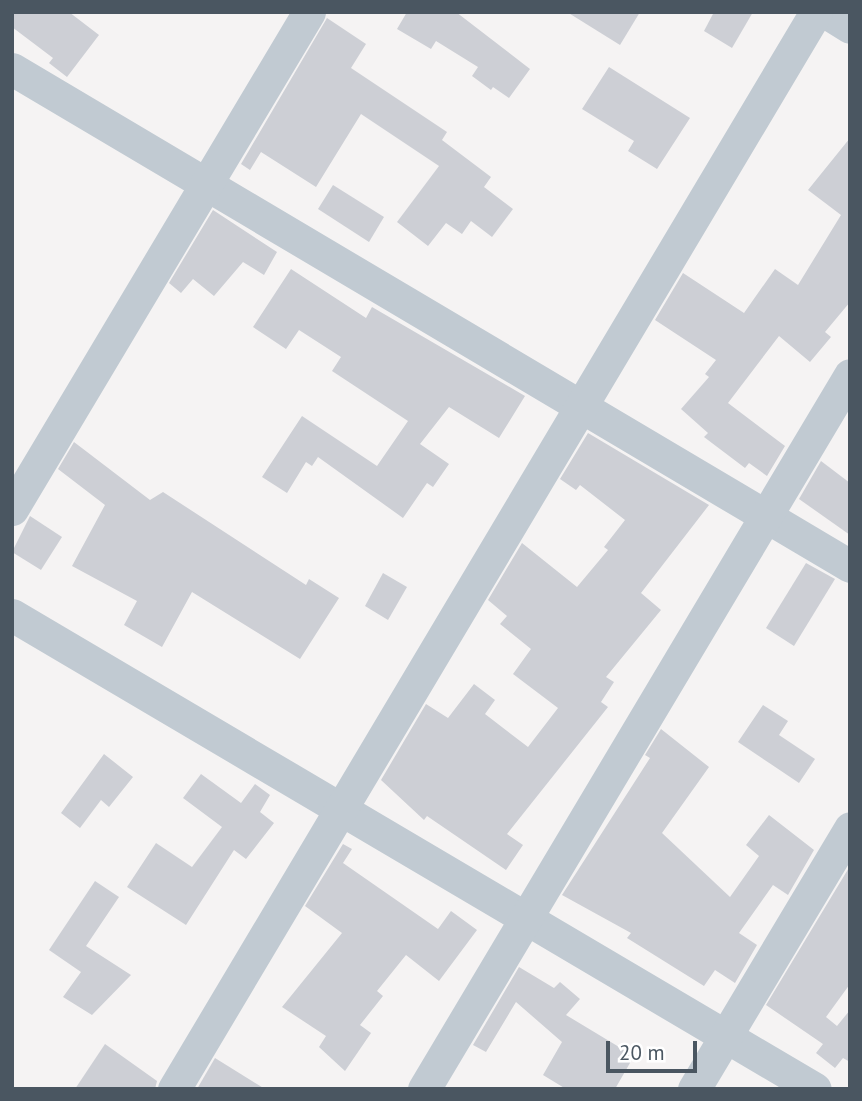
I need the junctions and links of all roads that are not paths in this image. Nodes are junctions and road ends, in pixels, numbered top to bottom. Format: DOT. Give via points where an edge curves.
graph roads {
  1 [pos="309,12"];
  2 [pos="816,12"];
  3 [pos="826,12"];
  4 [pos="850,27"];
  5 [pos="12,69"];
  6 [pos="206,184"];
  7 [pos="850,375"];
  8 [pos="581,406"];
  9 [pos="12,509"];
  10 [pos="766,516"];
  11 [pos="850,566"];
  12 [pos="12,615"];
  13 [pos="341,809"];
  14 [pos="850,828"];
  15 [pos="526,918"];
  16 [pos="726,1036"];
  17 [pos="173,1089"];
  18 [pos="424,1089"];
  19 [pos="694,1089"];
  20 [pos="816,1089"];
  1 -- 6 [label="street"];
  2 -- 8 [label="street"];
  3 -- 4 [label="street"];
  5 -- 6 [label="street"];
  6 -- 8 [label="street"];
  6 -- 9 [label="street"];
  7 -- 10 [label="street"];
  8 -- 10 [label="street"];
  8 -- 13 [label="street"];
  10 -- 11 [label="street"];
  10 -- 15 [label="street"];
  12 -- 13 [label="street"];
  13 -- 15 [label="street"];
  13 -- 17 [label="street"];
  14 -- 16 [label="street"];
  15 -- 16 [label="street"];
  15 -- 18 [label="street"];
  16 -- 19 [label="street"];
  16 -- 20 [label="street"];
}
